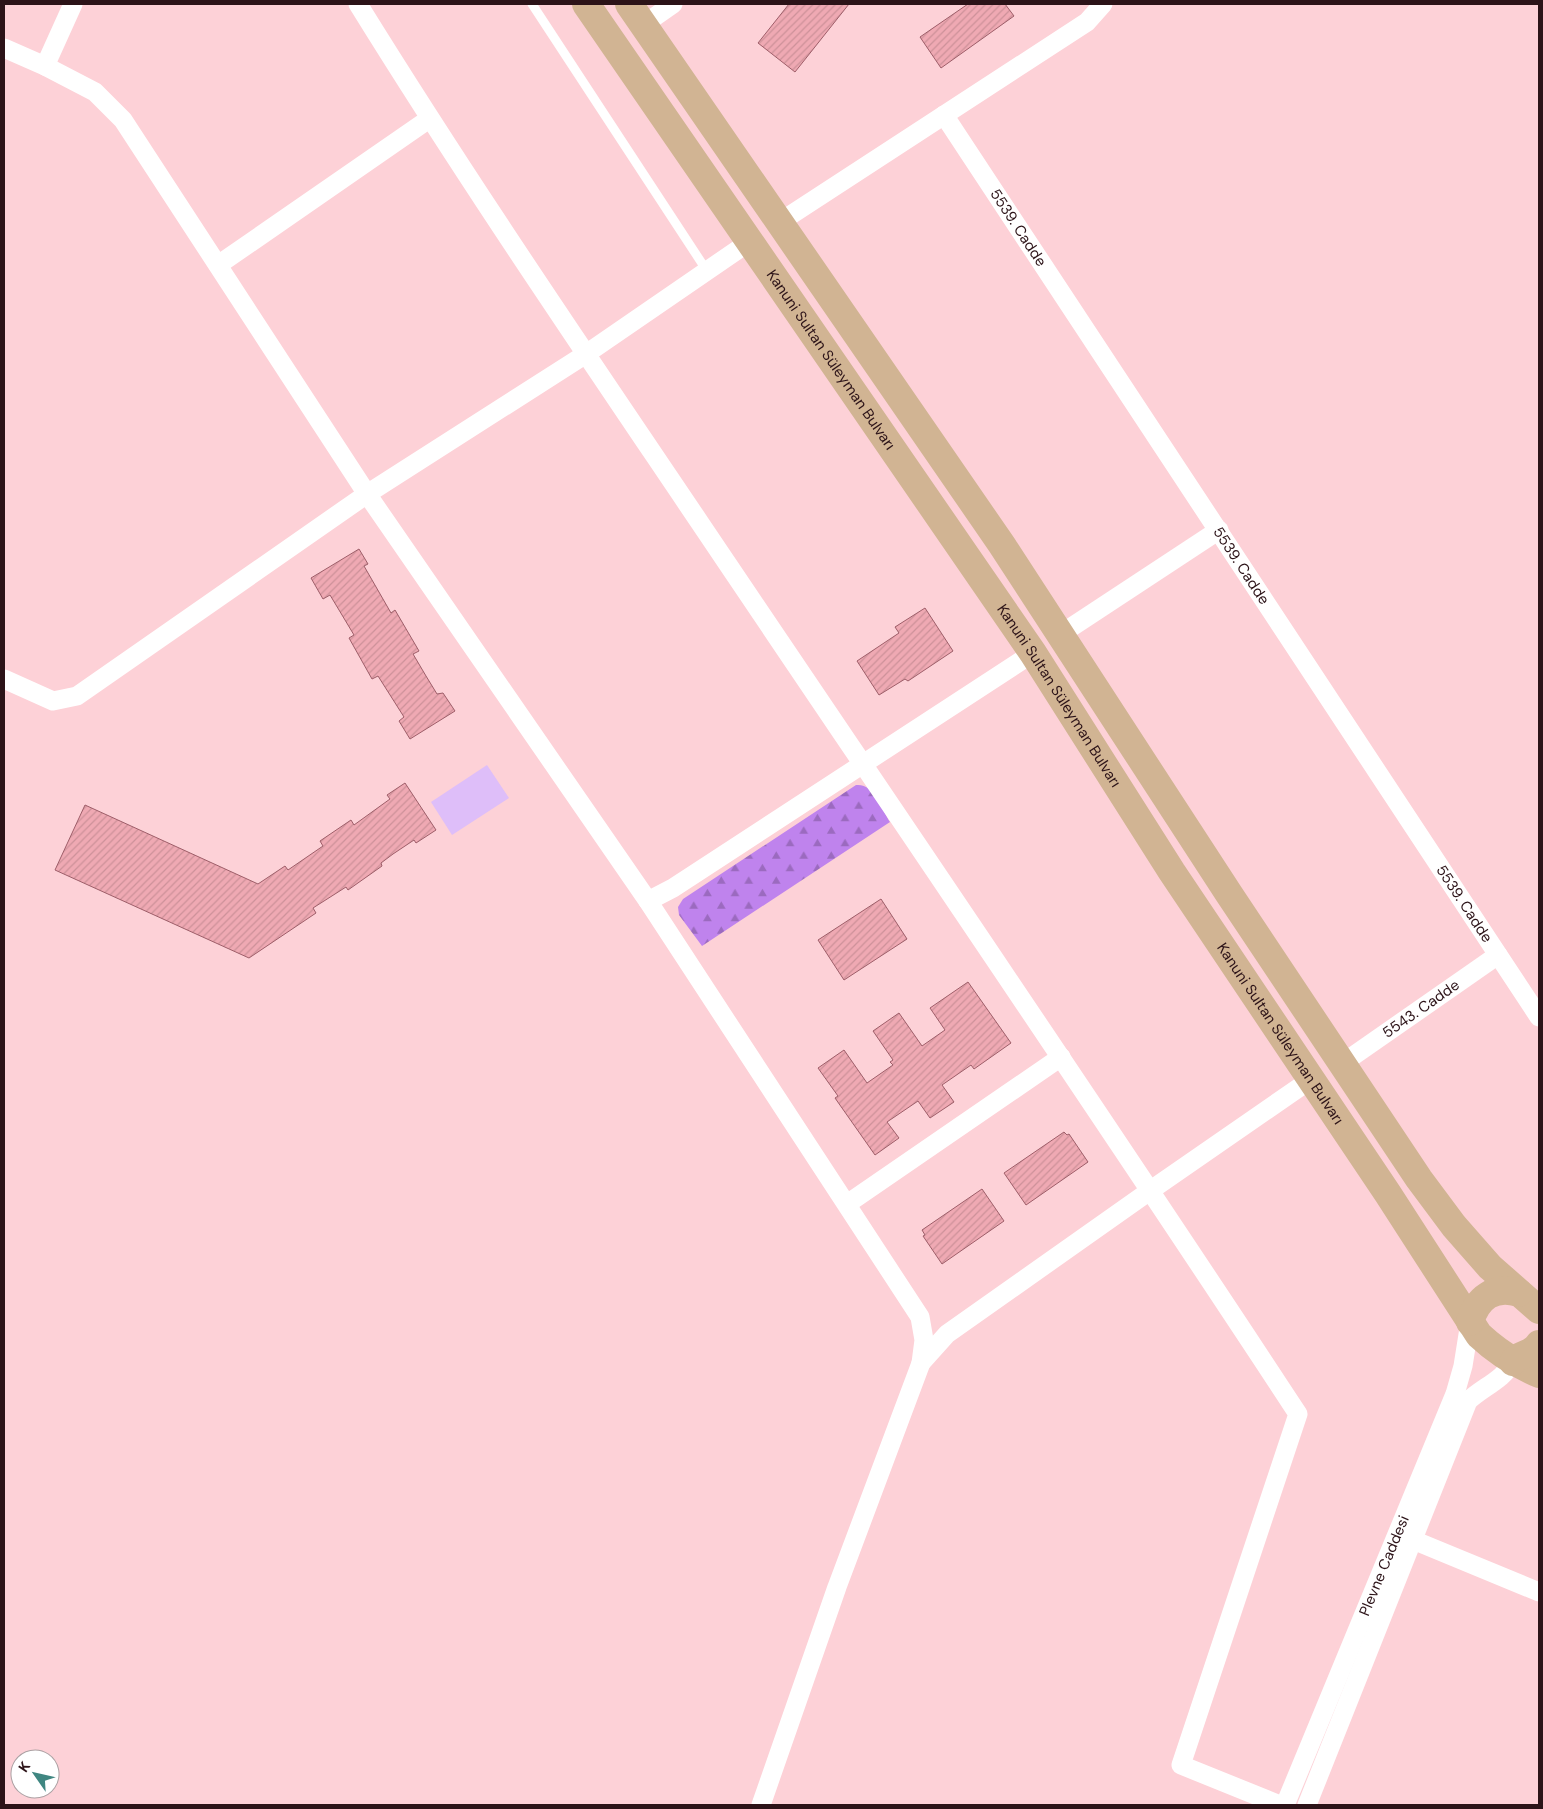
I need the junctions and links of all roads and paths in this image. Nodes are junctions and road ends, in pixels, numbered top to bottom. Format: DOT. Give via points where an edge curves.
graph roads {
  1 [pos="74,4"];
  2 [pos="358,4"];
  3 [pos="532,4"];
  4 [pos="586,4"];
  5 [pos="673,4"];
  6 [pos="1103,4"];
  7 [pos="636,14"];
  8 [pos="4,48"];
  9 [pos="45,66"];
  10 [pos="944,115"];
  11 [pos="429,119"];
  12 [pos="780,222"];
  13 [pos="749,242"];
  14 [pos="218,265"];
  15 [pos="707,271"];
  16 [pos="586,354"];
  17 [pos="367,494"];
  18 [pos="1219,530"];
  19 [pos="1061,634"];
  20 [pos="1033,653"];
  21 [pos="4,679"];
  22 [pos="862,764"];
  23 [pos="648,901"];
  24 [pos="1498,955"];
  25 [pos="1539,1017"];
  26 [pos="1061,1057"];
  27 [pos="1342,1063"];
  28 [pos="1310,1080"];
  29 [pos="1151,1190"];
  30 [pos="847,1204"];
  31 [pos="1532,1306"];
  32 [pos="1470,1322"];
  33 [pos="1539,1344"];
  34 [pos="1513,1362"];
  35 [pos="921,1364"];
  36 [pos="1539,1374"];
  37 [pos="1412,1540"];
  38 [pos="1539,1592"];
  39 [pos="1315,1733"];
  40 [pos="1333,1740"];
  41 [pos="761,1805"];
  42 [pos="1280,1805"];
  43 [pos="1285,1805"];
  44 [pos="1307,1805"];
  1 -- 9 [label="street"];
  2 -- 11 [label="street"];
  3 -- 15 [label="lane"];
  4 -- 13 [label="main road, Kanuni Sultan Süleyman Bulvarı"];
  5 -- 7 [label="street"];
  6 -- 10 [label="street" via="1087,22"];
  7 -- 12 [label="main road"];
  8 -- 9 [label="street"];
  9 -- 14 [label="street" via="95,92 123,120"];
  10 -- 12 [label="street"];
  10 -- 18 [label="street, 5539. Cadde"];
  11 -- 14 [label="street"];
  11 -- 16 [label="street"];
  12 -- 19 [label="main road"];
  13 -- 15 [label="street"];
  13 -- 20 [label="main road, Kanuni Sultan Süleyman Bulvarı"];
  14 -- 17 [label="street"];
  15 -- 16 [label="street"];
  16 -- 17 [label="street"];
  16 -- 22 [label="street"];
  17 -- 21 [label="street" via="77,696 53,701"];
  17 -- 23 [label="street"];
  18 -- 19 [label="street"];
  18 -- 24 [label="street, 5539. Cadde"];
  19 -- 27 [label="main road"];
  20 -- 22 [label="street"];
  20 -- 28 [label="main road, Kanuni Sultan Süleyman Bulvarı" via="1172,872"];
  22 -- 23 [label="street" via="674,888"];
  22 -- 26 [label="street"];
  23 -- 30 [label="street"];
  24 -- 25 [label="street, 5539. Cadde"];
  24 -- 27 [label="street, 5543. Cadde"];
  26 -- 29 [label="street"];
  26 -- 30 [label="street"];
  27 -- 31 [label="main road" via="1436,1202 1483,1260"];
  28 -- 29 [label="street"];
  28 -- 32 [label="main road, Kanuni Sultan Süleyman Bulvarı"];
  29 -- 35 [label="street" via="948,1334"];
  29 -- 42 [label="street" via="1298,1414 1181,1765"];
  30 -- 35 [label="street" via="920,1316 924,1340"];
  31 -- 32 [label="main road" via="1508,1290 1492,1292 1473,1312"];
  32 -- 34 [label="main road, Kanuni Sultan Süleyman Bulvarı" via="1479,1335"];
  32 -- 39 [label="street, Plevne Caddesi" via="1455,1394"];
  33 -- 34 [label="main road" via="1532,1352 1515,1358"];
  34 -- 36 [label="main road, Kanuni Sultan Süleyman Bulvarı"];
  34 -- 37 [label="street, Plevne Caddesi" via="1508,1371 1468,1401"];
  35 -- 41 [label="street" via="837,1588"];
  37 -- 38 [label="street"];
  37 -- 40 [label="street, Plevne Caddesi"];
  39 -- 40 [label="street"];
  39 -- 43 [label="street, Plevne Caddesi"];
  40 -- 44 [label="street, Plevne Caddesi"];
}
